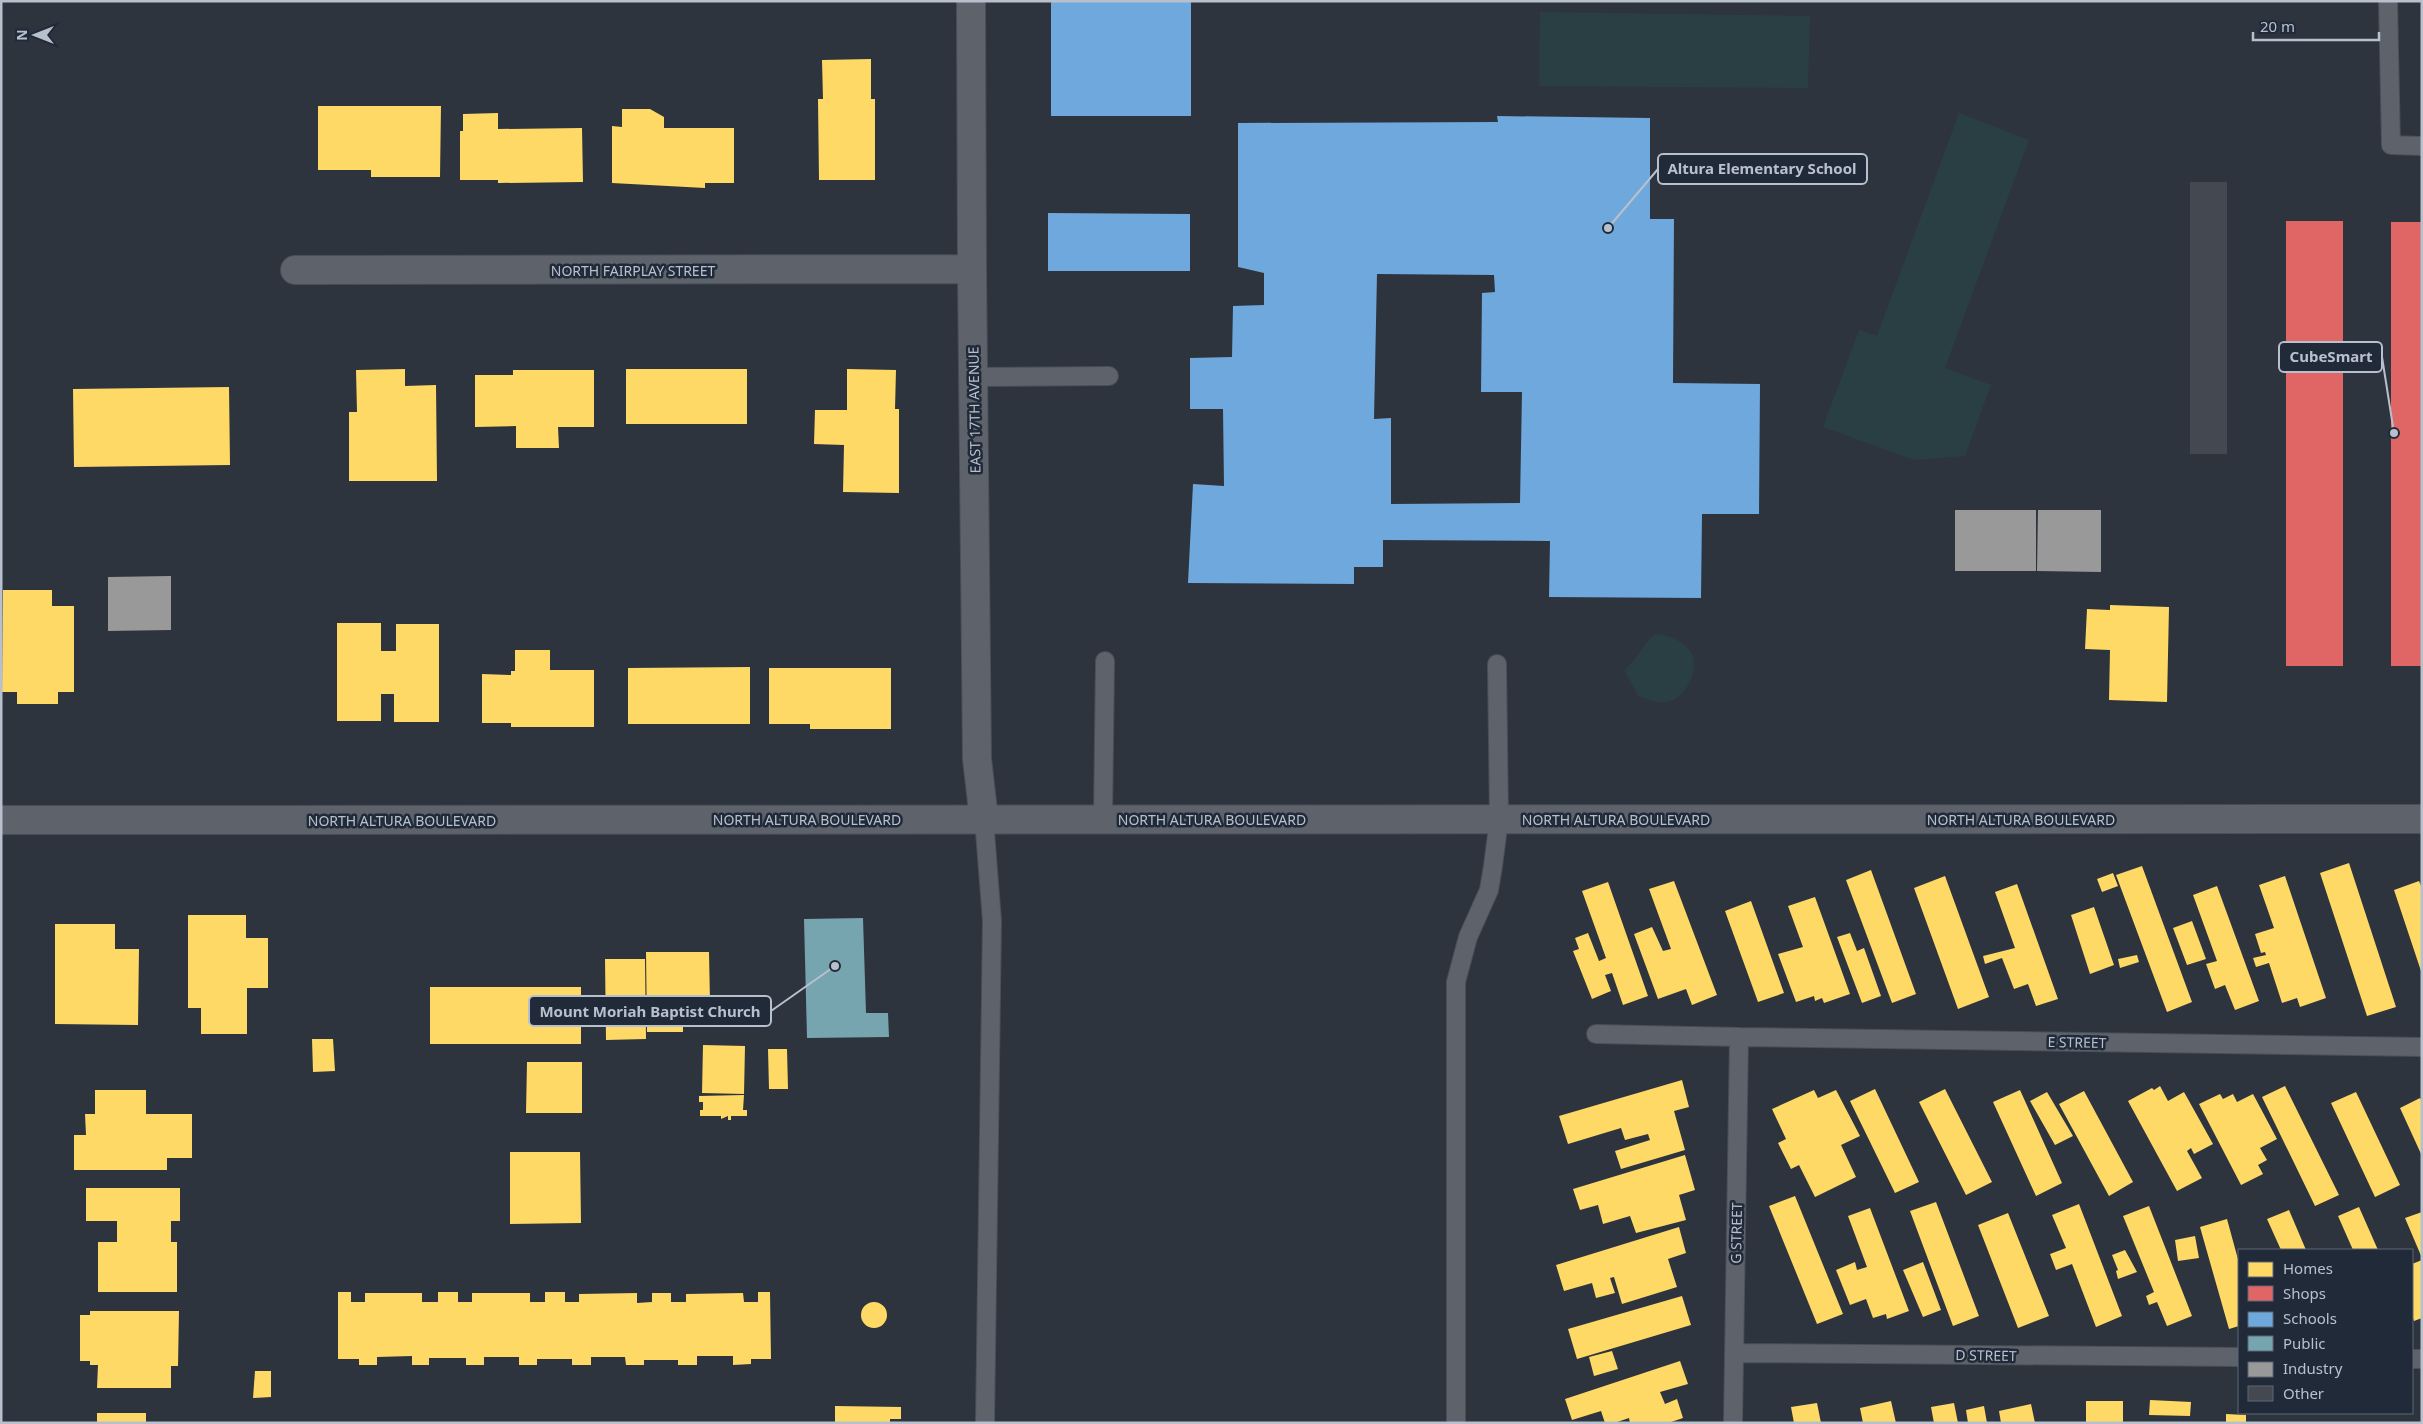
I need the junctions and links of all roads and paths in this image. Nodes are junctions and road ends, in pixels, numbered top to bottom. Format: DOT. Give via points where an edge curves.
graph roads {
  1 [pos="971,1"];
  2 [pos="2388,1"];
  3 [pos="2422,146"];
  4 [pos="972,269"];
  5 [pos="295,270"];
  6 [pos="1109,376"];
  7 [pos="973,377"];
  8 [pos="1106,661"];
  9 [pos="1497,664"];
  10 [pos="984,819"];
  11 [pos="1103,819"];
  12 [pos="1499,819"];
  13 [pos="2422,819"];
  14 [pos="1,820"];
  15 [pos="1596,1034"];
  16 [pos="1739,1040"];
  17 [pos="2422,1047"];
  18 [pos="1734,1353"];
  19 [pos="2238,1358"];
  20 [pos="985,1423"];
  21 [pos="1456,1423"];
  22 [pos="1733,1423"];
  1 -- 4 [label="street, EAST 17TH AVENUE"];
  2 -- 3 [label="lane" via="2391,146"];
  4 -- 5 [label="street, NORTH FAIRPLAY STREET"];
  4 -- 7 [label="street, EAST 17TH AVENUE"];
  6 -- 7 [label="lane"];
  7 -- 10 [label="street, EAST 17TH AVENUE" via="978,759"];
  8 -- 11 [label="lane"];
  9 -- 12 [label="lane"];
  10 -- 11 [label="street, NORTH ALTURA BOULEVARD"];
  10 -- 14 [label="street, NORTH ALTURA BOULEVARD"];
  10 -- 20 [label="lane" via="992,922"];
  11 -- 12 [label="street, NORTH ALTURA BOULEVARD"];
  12 -- 13 [label="street, NORTH ALTURA BOULEVARD"];
  12 -- 21 [label="lane" via="1489,890 1468,937 1456,982"];
  15 -- 16 [label="lane, E STREET"];
  16 -- 17 [label="lane, E STREET"];
  16 -- 18 [label="lane, G STREET"];
  18 -- 19 [label="lane, D STREET"];
  18 -- 22 [label="lane, G STREET"];
}
